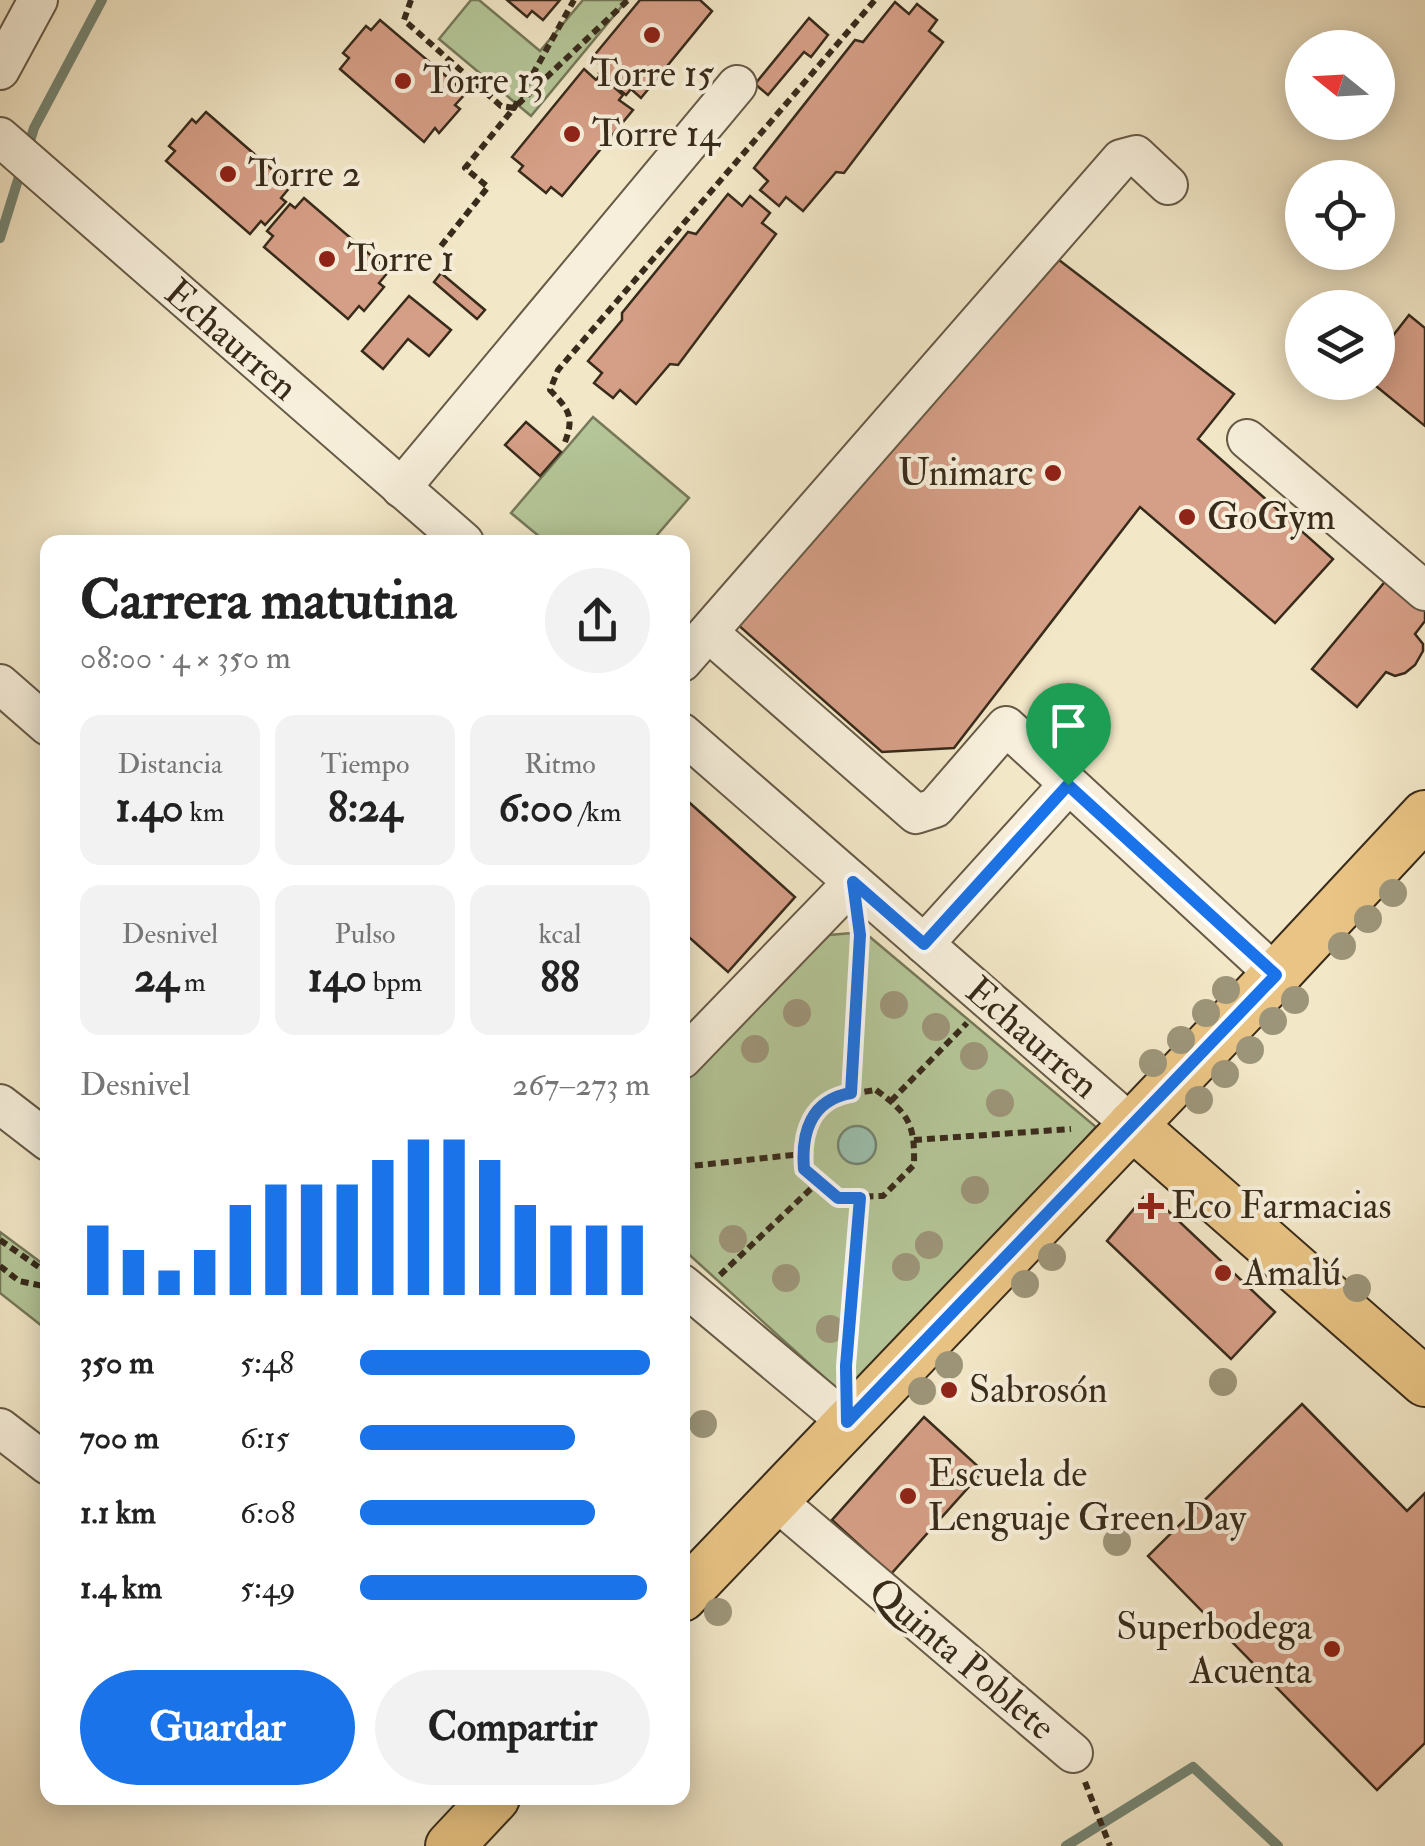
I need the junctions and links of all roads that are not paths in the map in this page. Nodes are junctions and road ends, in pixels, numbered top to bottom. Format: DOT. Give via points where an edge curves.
graph roads {
  1 [pos="38,0"];
  2 [pos="0,70"];
  3 [pos="737,85"];
  4 [pos="6,142"];
  5 [pos="1168,185"];
  6 [pos="1246,439"];
  7 [pos="401,488"];
  8 [pos="456,535"];
  9 [pos="1425,591"];
  10 [pos="708,633"];
  11 [pos="690,653"];
  12 [pos="0,684"];
  13 [pos="40,719"];
  14 [pos="690,740"];
  15 [pos="1068,785"];
  16 [pos="1425,815"];
  17 [pos="853,882"];
  18 [pos="924,944"];
  19 [pos="1276,975"];
  20 [pos="690,1051"];
  21 [pos="0,1104"];
  22 [pos="1132,1124"];
  23 [pos="40,1136"];
  24 [pos="690,1290"];
  25 [pos="1423,1376"];
  26 [pos="847,1422"];
  27 [pos="0,1428"];
  28 [pos="40,1458"];
  29 [pos="775,1500"];
  30 [pos="690,1590"];
  31 [pos="1073,1753"];
  32 [pos="489,1805"];
  33 [pos="450,1846"];
  1 -- 2 [label="street"];
  3 -- 7 [label="street"];
  4 -- 7 [label="street, Echaurren"];
  5 -- 10 [label="street" via="1136,155 1121,158"];
  6 -- 9 [label="street"];
  7 -- 8 [label="street, Echaurren"];
  10 -- 11 [label="street"];
  10 -- 15 [label="street" via="916,814 934,808 1006,726"];
  12 -- 13 [label="street"];
  14 -- 17 [label="street, Echaurren"];
  15 -- 18 [label="street"];
  15 -- 19 [label="street"];
  16 -- 19 [label="main road"];
  17 -- 18 [label="street, Echaurren"];
  17 -- 20 [label="street"];
  18 -- 22 [label="street, Echaurren"];
  19 -- 22 [label="main road"];
  21 -- 23 [label="street"];
  22 -- 25 [label="main road, Echaurren"];
  22 -- 26 [label="main road"];
  24 -- 26 [label="street"];
  26 -- 29 [label="main road"];
  27 -- 28 [label="street"];
  29 -- 30 [label="main road"];
  29 -- 31 [label="street, Quinta Poblete"];
  32 -- 33 [label="main road"];
}
